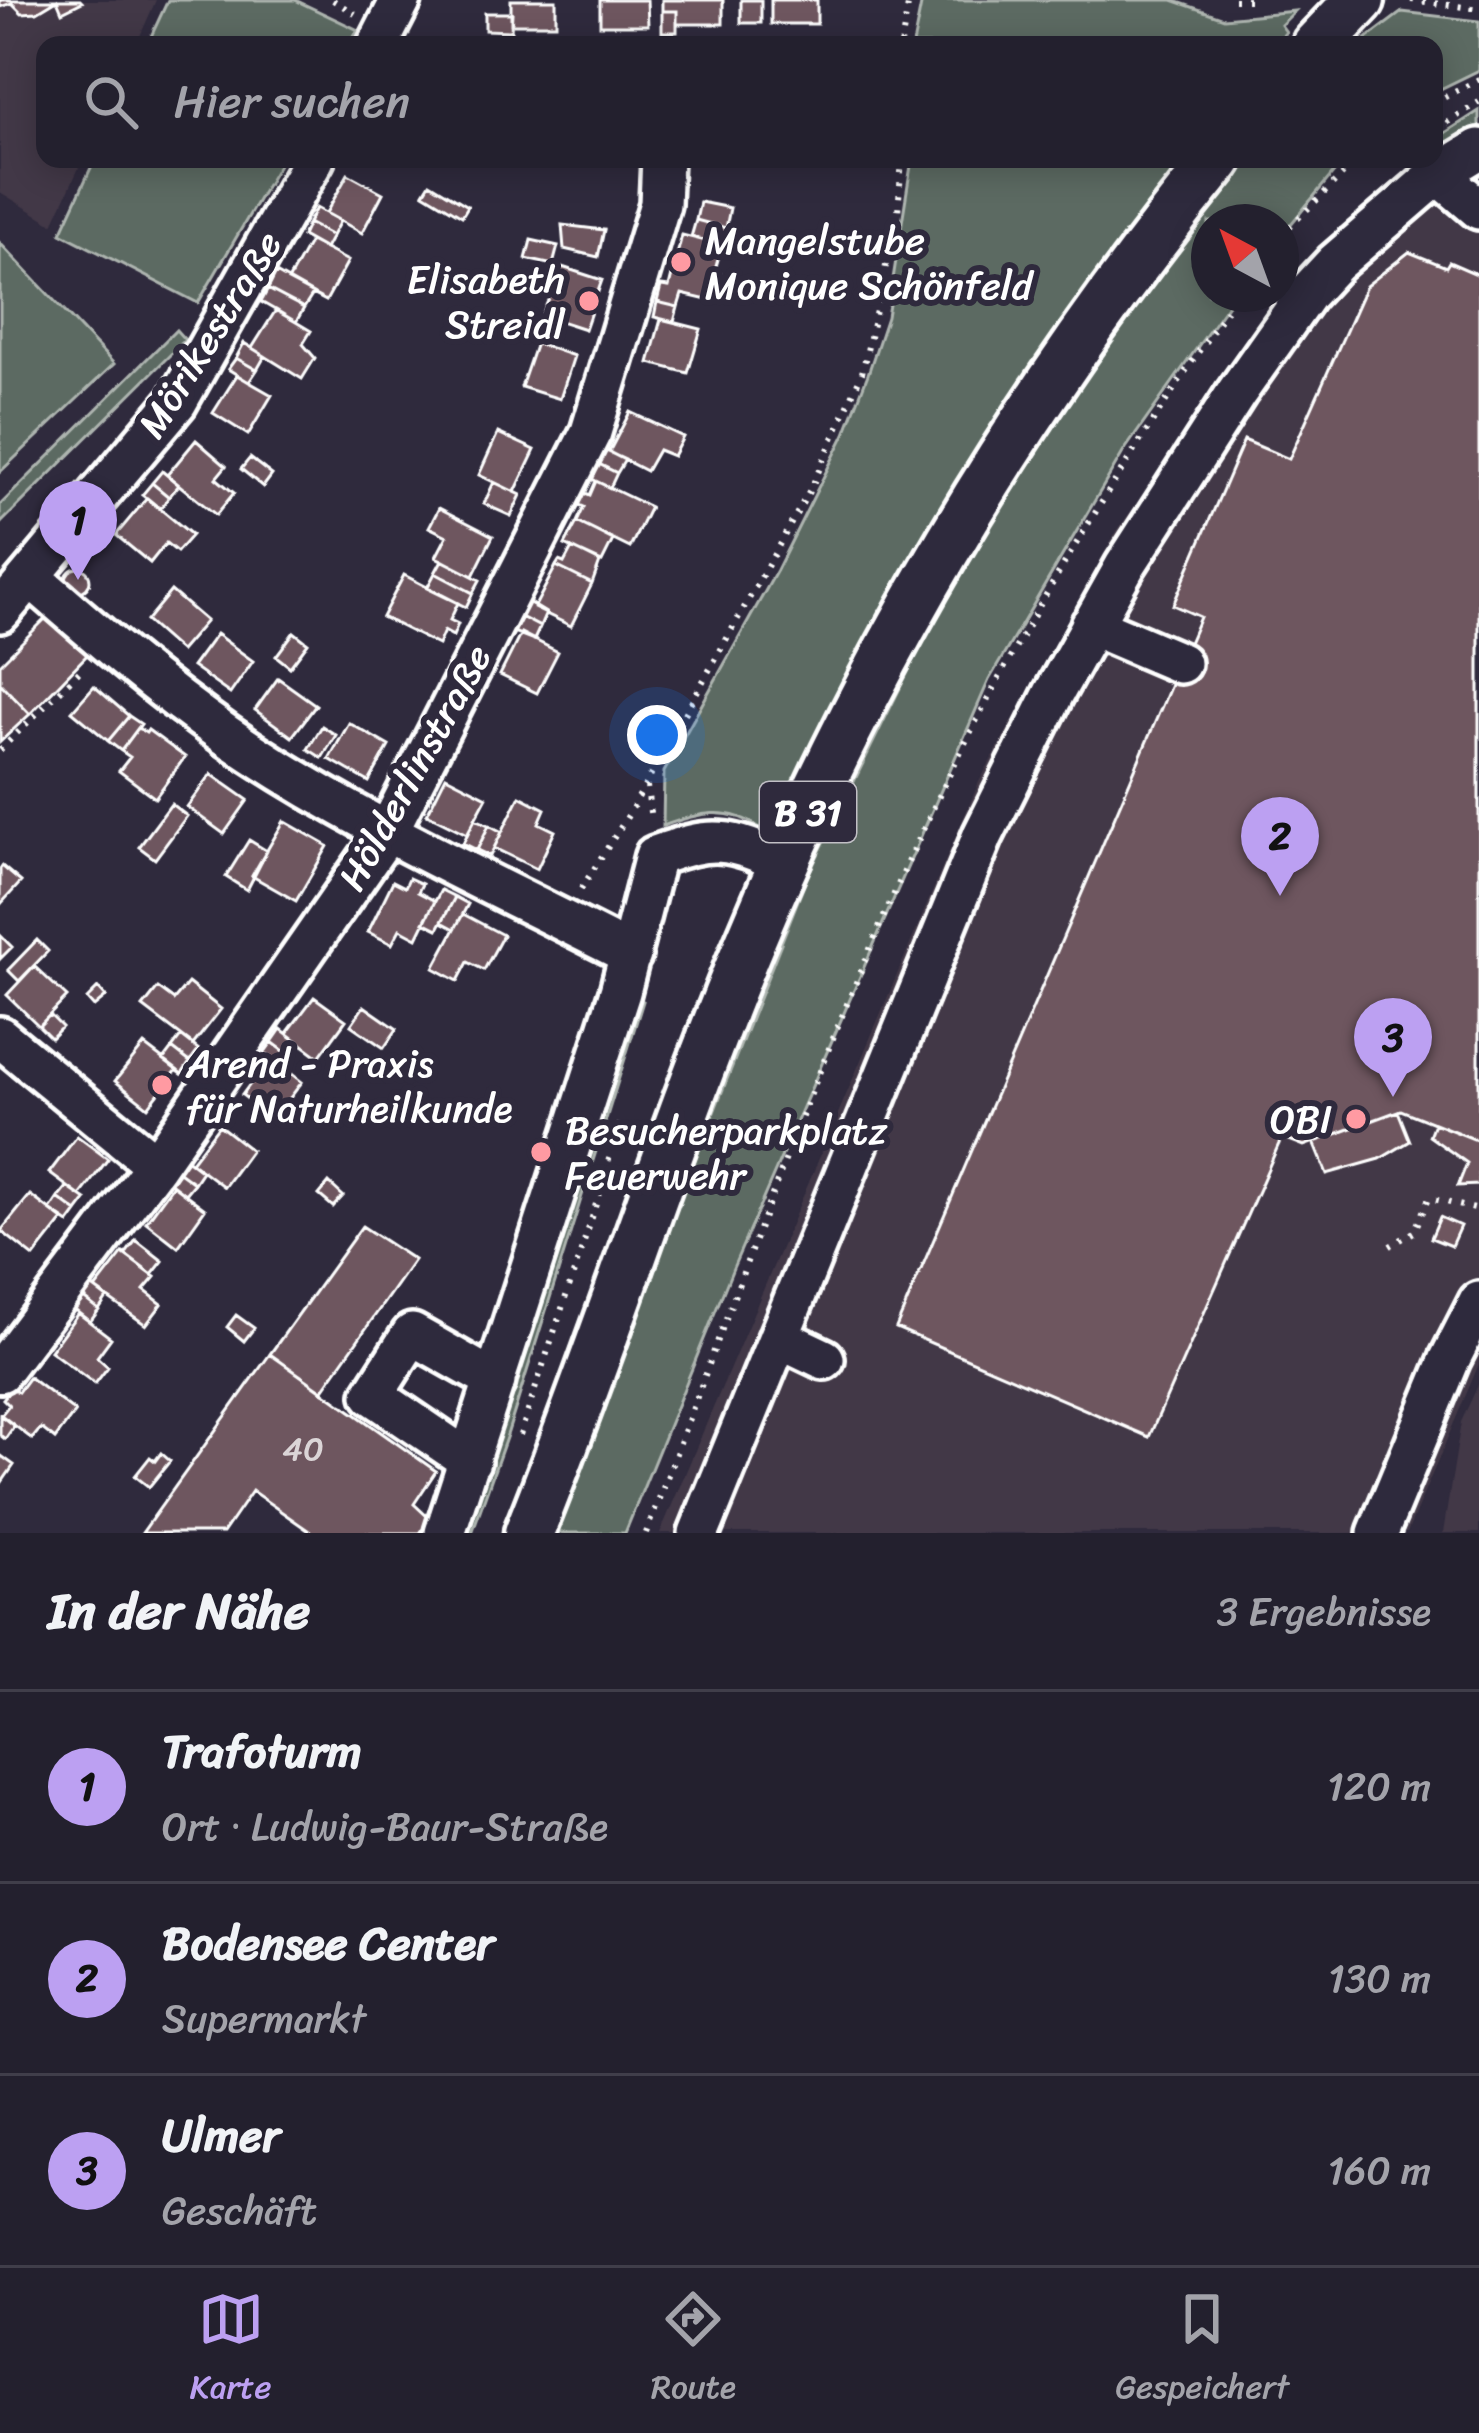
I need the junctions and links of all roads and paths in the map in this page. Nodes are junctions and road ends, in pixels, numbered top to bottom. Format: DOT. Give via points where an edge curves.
graph roads {
  1 [pos="401,0"];
  2 [pos="909,0"];
  3 [pos="1234,0"];
  4 [pos="1252,0"];
  5 [pos="1411,0"];
  6 [pos="1479,9"];
  7 [pos="392,36"];
  8 [pos="903,36"];
  9 [pos="1479,79"];
  10 [pos="1443,98"];
  11 [pos="1479,102"];
  12 [pos="1443,125"];
  13 [pos="1479,149"];
  14 [pos="309,168"];
  15 [pos="662,168"];
  16 [pos="901,168"];
  17 [pos="1211,168"];
  18 [pos="1350,168"];
  19 [pos="1438,174"];
  20 [pos="1479,209"];
  21 [pos="1299,217"];
  22 [pos="1225,312"];
  23 [pos="32,578"];
  24 [pos="0,612"];
  25 [pos="1091,626"];
  26 [pos="108,644"];
  27 [pos="1180,663"];
  28 [pos="0,750"];
  29 [pos="388,831"];
  30 [pos="784,863"];
  31 [pos="562,920"];
  32 [pos="631,956"];
  33 [pos="0,1037"];
  34 [pos="156,1165"];
  35 [pos="1479,1210"];
  36 [pos="1390,1246"];
  37 [pos="1479,1302"];
  38 [pos="780,1338"];
  39 [pos="824,1358"];
  40 [pos="0,1372"];
  41 [pos="495,1381"];
  42 [pos="470,1461"];
  43 [pos="445,1533"];
  44 [pos="529,1533"];
  45 [pos="646,1533"];
  46 [pos="700,1533"];
  47 [pos="1378,1533"];
  1 -- 7 [label="street"];
  2 -- 8 [label="path"];
  3 -- 4 [label="path"];
  5 -- 6 [label="path"];
  9 -- 10 [label="path"];
  11 -- 12 [label="path"];
  13 -- 19 [label="street"];
  14 -- 23 [label="street, Mörikestraße" via="177,402"];
  15 -- 29 [label="street, Hölderlinstraße" via="660,204 592,432"];
  16 -- 31 [label="path" via="882,296 846,411 629,814"];
  17 -- 30 [label="main road, B 31" via="1106,303 977,497 885,657"];
  18 -- 21 [label="path"];
  19 -- 20 [label="street"];
  19 -- 25 [label="street" via="1307,293"];
  22 -- 45 [label="path" via="1065,560 942,794 836,1033"];
  23 -- 24 [label="street, Mörikestraße"];
  23 -- 26 [label="street"];
  25 -- 27 [label="street"];
  25 -- 38 [label="street" via="983,835"];
  26 -- 28 [label="path"];
  26 -- 29 [label="street" via="228,736"];
  29 -- 31 [label="street"];
  29 -- 34 [label="street, Hölderlinstraße"];
  30 -- 32 [label="street" via="736,842 694,842 655,856"];
  30 -- 44 [label="main road, B 31"];
  31 -- 32 [label="street"];
  32 -- 41 [label="street"];
  33 -- 34 [label="street"];
  34 -- 40 [label="street, Hölderlinstraße"];
  35 -- 36 [label="path" via="1429,1198 1414,1232"];
  37 -- 47 [label="street"];
  38 -- 39 [label="street"];
  38 -- 46 [label="street"];
  41 -- 42 [label="street"];
  41 -- 42 [label="street" via="412,1334 374,1395"];
  42 -- 43 [label="street"];
}
